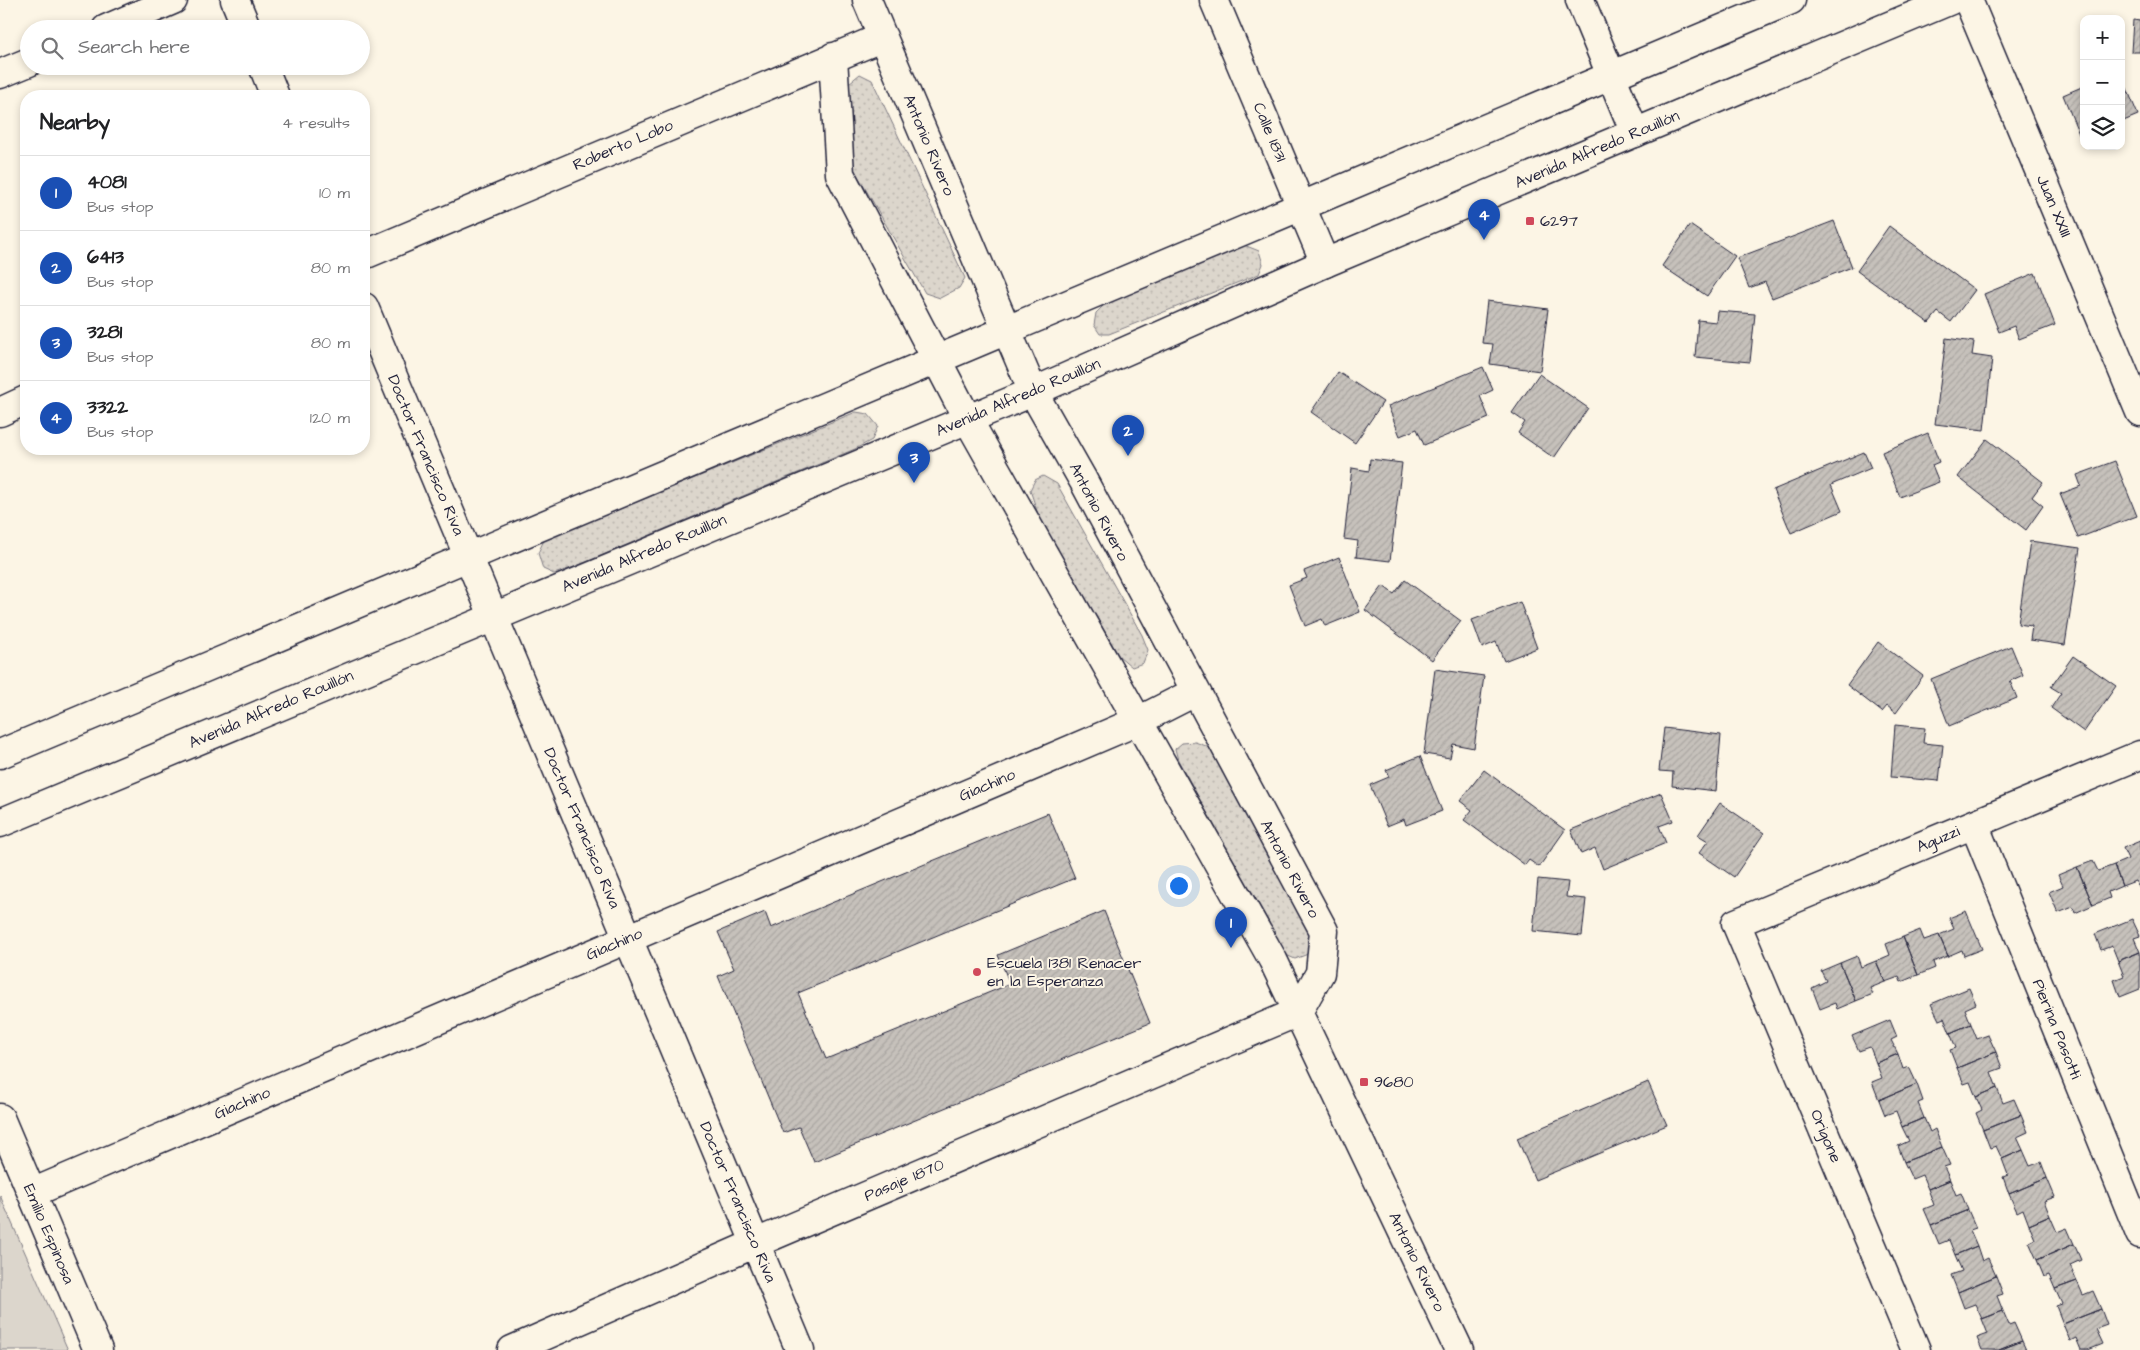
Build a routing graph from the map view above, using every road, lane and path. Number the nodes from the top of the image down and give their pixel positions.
1 (173, 0) edge
2 (235, 0) edge
3 (867, 0) edge
4 (1214, 0) edge
5 (1580, 0) edge
6 (1792, 0) edge
7 (1951, 0) edge
8 (1968, 0) edge
9 (127, 20) edge
10 (243, 20) edge
11 (883, 37) junction
12 (833, 56) junction
13 (20, 66) edge
14 (0, 74) edge
15 (267, 75) edge
16 (1611, 76) junction
17 (273, 90) edge
18 (1635, 133) junction
19 (1301, 206) junction
20 (370, 252) edge
21 (1325, 263) junction
22 (370, 321) edge
23 (1008, 330) junction
24 (937, 360) junction
25 (1033, 392) junction
26 (20, 403) edge
27 (0, 412) edge
28 (2140, 412) edge
29 (967, 418) junction
30 (468, 557) junction
31 (493, 616) junction
32 (1196, 692) junction
33 (1138, 721) junction
34 (0, 754) edge
35 (2140, 755) edge
36 (0, 823) edge
37 (1974, 824) junction
38 (1736, 923) joint
39 (628, 938) junction
40 (1298, 1012) junction
41 (0, 1118) edge
42 (32, 1193) junction
43 (2140, 1234) edge
44 (756, 1243) junction
45 (98, 1350) edge
46 (512, 1350) edge
47 (800, 1350) edge
48 (1459, 1350) edge
49 (1916, 1350) edge

1 - 9 street
2 - 10 street
3 - 11 street, Antonio Rivero
4 - 19 street, Calle 1831
5 - 16 street
6 - 16 street
7 - 18 street, Avenida Alfredo Rouillón
8 - 28 street, Juan XXIII
11 - 12 street, Roberto Lobo
11 - 23 street, Antonio Rivero
12 - 20 street, Roberto Lobo
12 - 24 street, Antonio Rivero
13 - 14 street
15 - 17 street
16 - 18 street
16 - 19 street
18 - 21 street, Avenida Alfredo Rouillón
19 - 21 street, Calle 1831
19 - 23 street
21 - 25 street, Avenida Alfredo Rouillón
22 - 30 street, Doctor Francisco Riva
23 - 24 street
23 - 25 street, Antonio Rivero
24 - 29 street, Antonio Rivero
24 - 30 street
25 - 29 street, Avenida Alfredo Rouillón
25 - 32 street, Antonio Rivero
26 - 27 street
29 - 31 street, Avenida Alfredo Rouillón
29 - 33 street, Antonio Rivero
30 - 31 street, Doctor Francisco Riva
30 - 34 street
31 - 36 street, Avenida Alfredo Rouillón
31 - 39 street, Doctor Francisco Riva
32 - 33 street, Giachino
32 - 40 street, Antonio Rivero
33 - 39 street, Giachino
33 - 40 street, Antonio Rivero
35 - 37 street, Aguzzi
37 - 38 street, Aguzzi
37 - 43 street, Pierina Pasotti
38 - 49 street, Origone
39 - 42 street, Giachino
39 - 44 street, Doctor Francisco Riva
40 - 44 street, Pasaje 1870
40 - 48 street, Antonio Rivero
41 - 42 street, Emilio Espinosa
42 - 45 street, Emilio Espinosa
44 - 46 street, Pasaje 1870
44 - 47 street, Doctor Francisco Riva

